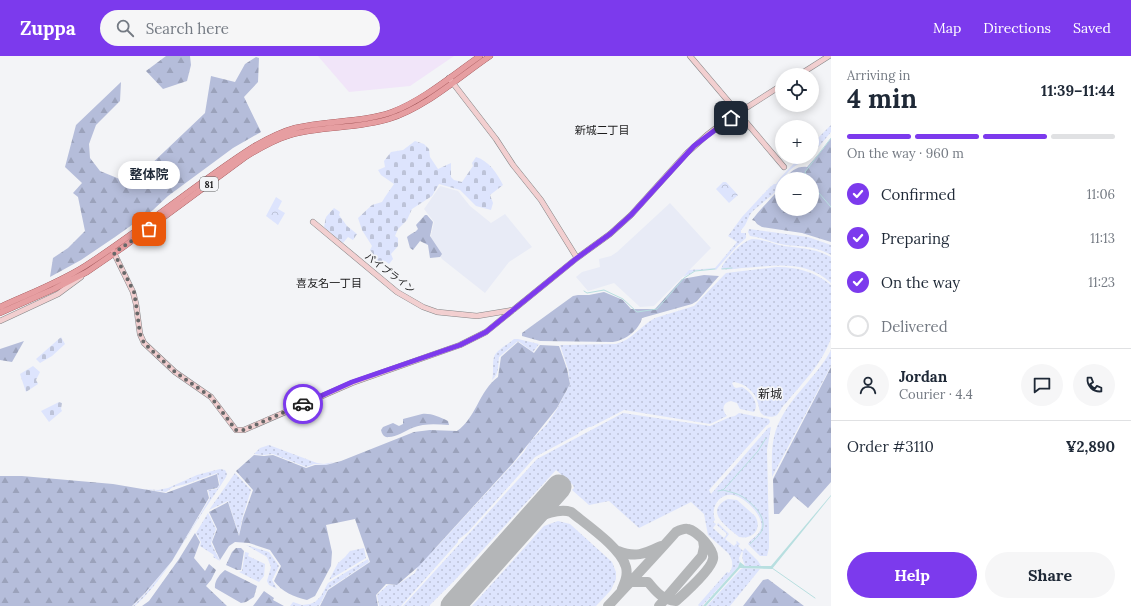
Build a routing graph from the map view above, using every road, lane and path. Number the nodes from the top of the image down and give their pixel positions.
1 (480, 56) edge
2 (490, 56) edge
3 (690, 56) edge
4 (829, 56) edge
5 (810, 68) edge
6 (451, 80) junction
7 (775, 89) edge
8 (738, 113) junction
9 (784, 167) dead end
10 (313, 222) dead end
11 (113, 251) junction
12 (577, 258) junction
13 (87, 272) junction
14 (53, 286) junction
15 (50, 299) junction
16 (0, 307) edge
17 (514, 309) junction
18 (0, 313) edge
19 (0, 321) edge

1 - 6 main road, 81
2 - 6 main road, 81
3 - 8 street
4 - 5 street
6 - 11 main road, 81
6 - 12 street
7 - 8 street
8 - 9 street
8 - 12 street
10 - 17 street, パイプライン
11 - 13 main road, 81
11 - 14 main road, 81
11 - 17 street
12 - 17 street
13 - 14 main road, 81
13 - 15 street
14 - 15 street
14 - 16 main road, 81
14 - 18 main road, 81
15 - 19 street

